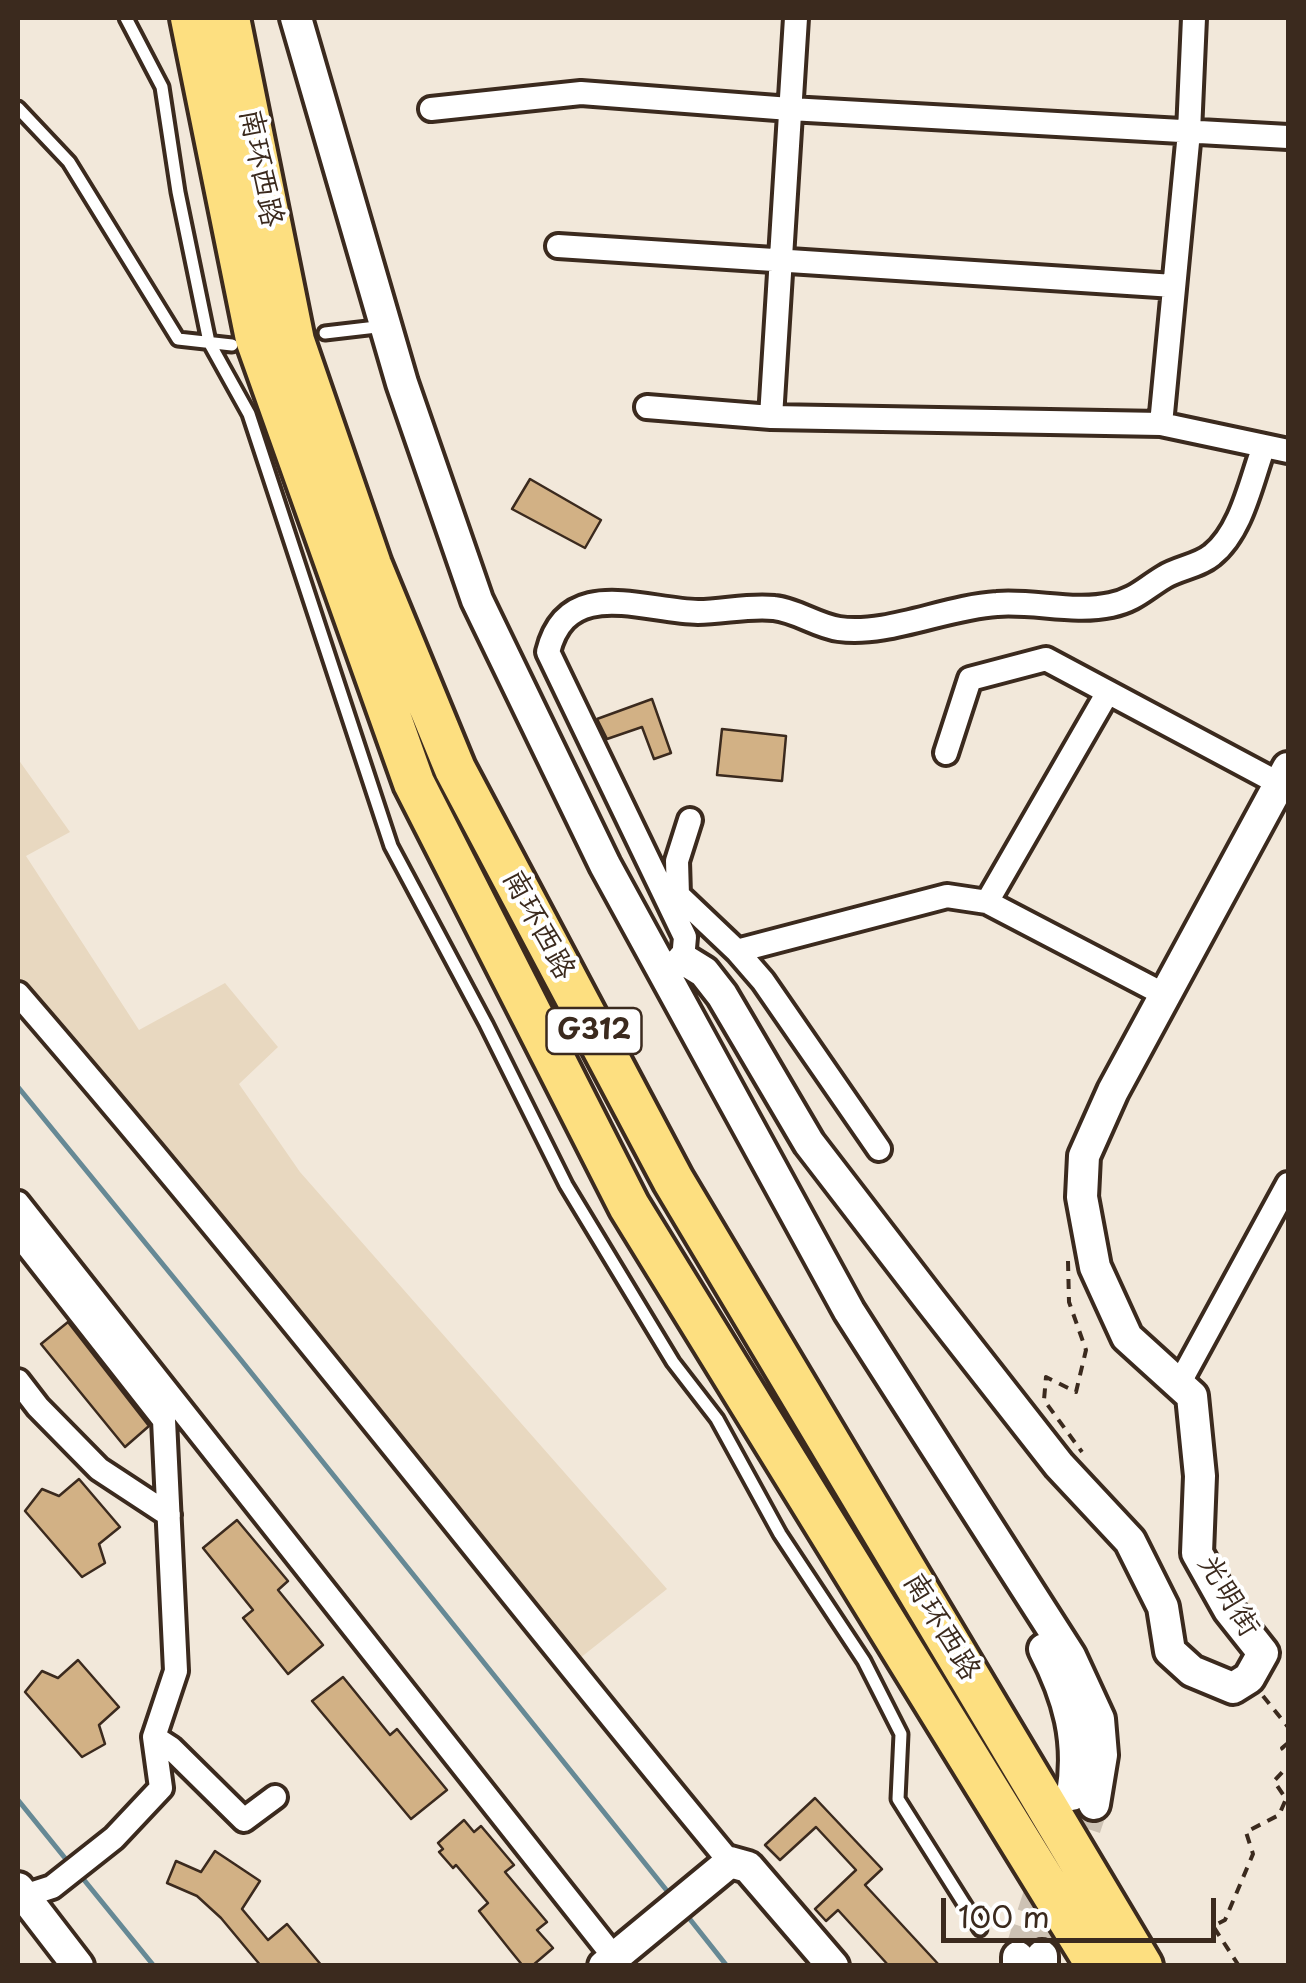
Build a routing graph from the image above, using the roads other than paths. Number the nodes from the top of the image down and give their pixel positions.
1 (126, 18) edge
2 (191, 18) edge
3 (229, 18) edge
4 (296, 18) edge
5 (796, 18) edge
6 (1194, 18) edge
7 (18, 108) edge
8 (431, 109) dead end
9 (790, 109) junction
10 (1189, 132) junction
11 (1288, 136) edge
12 (558, 246) dead end
13 (781, 260) junction
14 (1174, 286) junction
15 (385, 326) junction
16 (325, 333) dead end
17 (209, 342) junction
18 (232, 344) dead end
19 (648, 407) dead end
20 (771, 417) junction
21 (1161, 424) junction
22 (1264, 446) junction
23 (1288, 451) edge
24 (1108, 692) junction
25 (946, 753) dead end
26 (1284, 776) edge
27 (690, 820) dead end
28 (673, 897) junction
29 (987, 902) junction
30 (738, 951) junction
31 (672, 962) junction
32 (18, 994) edge
33 (1165, 996) junction
34 (879, 1149) dead end
35 (1288, 1184) edge
36 (18, 1204) edge
37 (18, 1234) edge
38 (18, 1381) edge
39 (1179, 1384) junction
40 (169, 1515) junction
41 (154, 1737) junction
42 (275, 1796) dead end
43 (1082, 1800) tunnel mouth
44 (723, 1867) junction
45 (27, 1892) edge
46 (980, 1929) dead end
47 (617, 1958) edge
48 (78, 1966) edge
49 (833, 1966) edge
50 (1097, 1966) edge
51 (1142, 1966) edge

1 - 17 lane
2 - 50 highway, 南环西路 / G312
3 - 51 highway, 南环西路 / G312
4 - 15 street
5 - 9 street
6 - 10 street
7 - 17 lane
8 - 9 street
9 - 10 street
9 - 13 street
10 - 11 street
10 - 14 street
12 - 13 street
13 - 14 street
13 - 20 street
14 - 21 street
15 - 16 lane
15 - 31 street
17 - 18 lane
17 - 46 lane
19 - 20 street
20 - 21 street
21 - 22 street
22 - 23 street
22 - 28 street
24 - 25 street
24 - 26 street
24 - 29 street
26 - 33 street, 光明街
27 - 28 street
28 - 30 street
28 - 31 street
29 - 30 street
29 - 33 street
30 - 34 street
31 - 39 street, 光明街
31 - 43 street
32 - 44 street
33 - 39 street, 光明街
35 - 39 street
36 - 47 street
37 - 40 street
38 - 40 street
40 - 41 street
41 - 42 street
41 - 45 street
44 - 47 street
44 - 49 street
45 - 48 street

